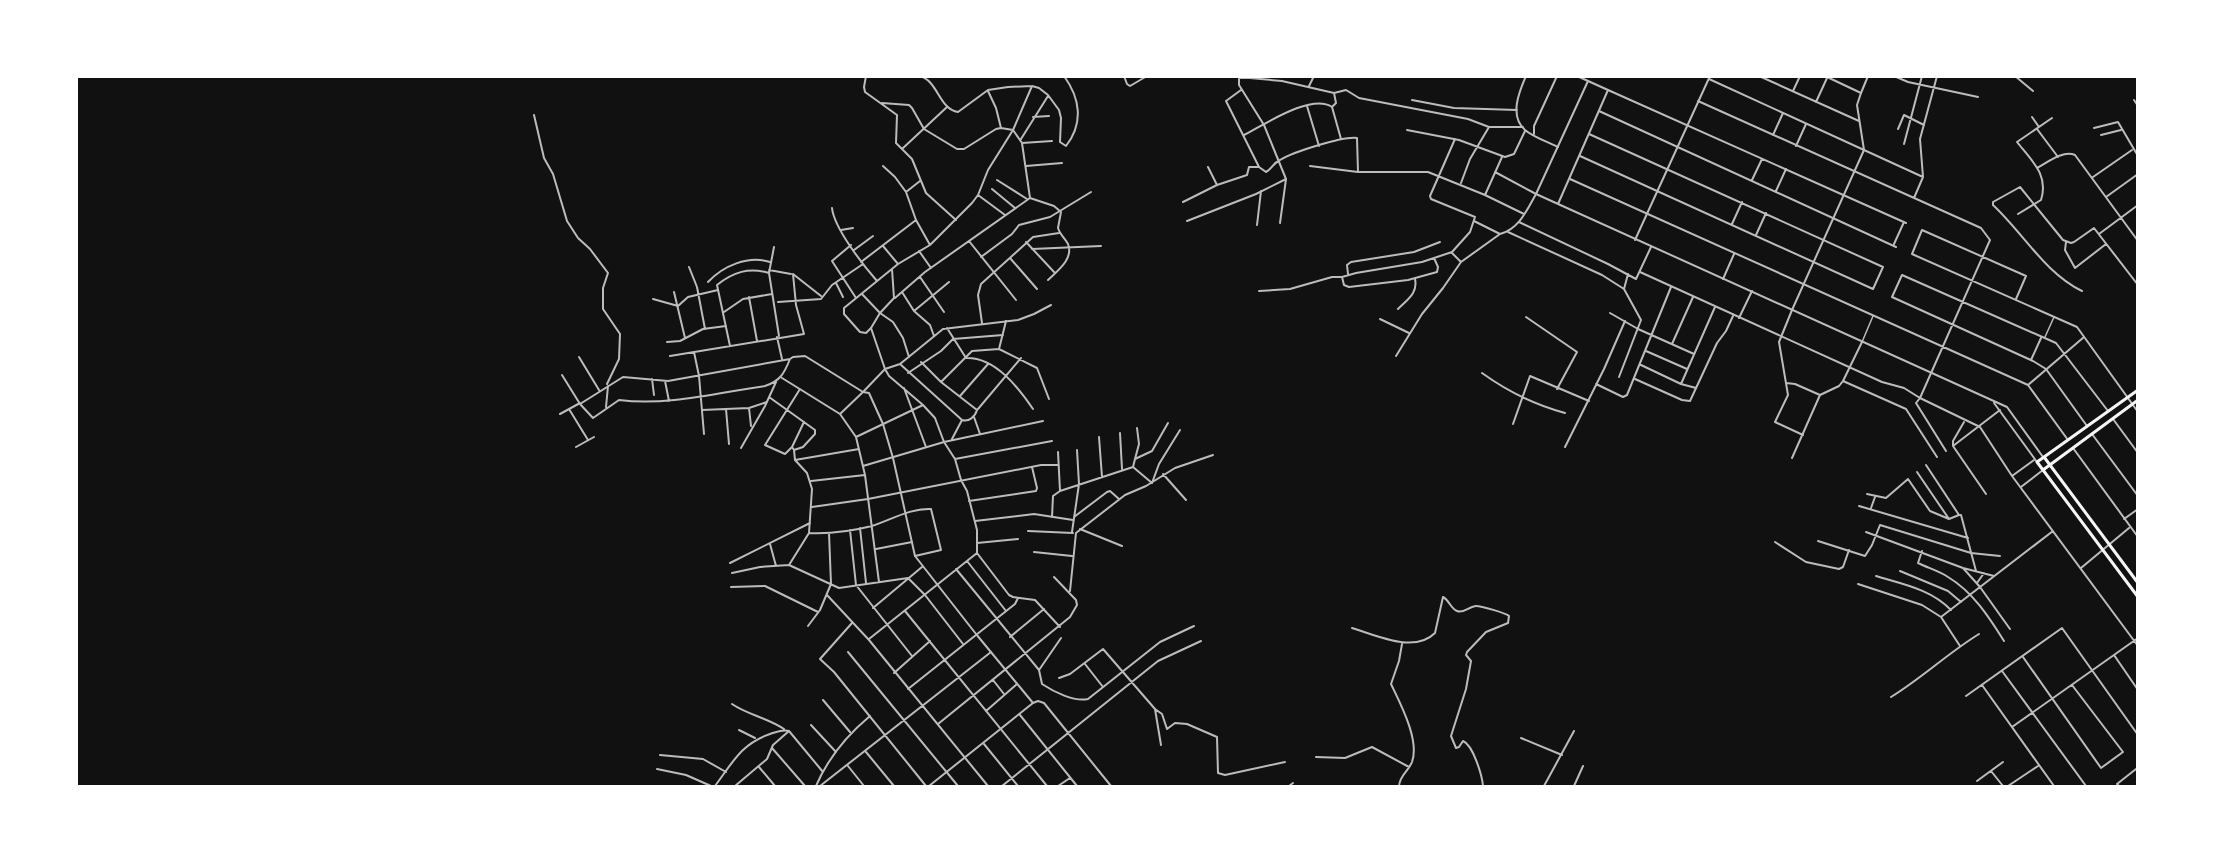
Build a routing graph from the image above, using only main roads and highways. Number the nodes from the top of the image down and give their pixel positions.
1 (2138, 390) edge
2 (2138, 400) edge
3 (2044, 458) junction
4 (2049, 465) junction
5 (2043, 470) junction
6 (2138, 584) edge
7 (2138, 597) edge

1 - 3 main road
2 - 4 main road
3 - 4 main road
3 - 5 main road
4 - 5 main road
4 - 6 main road
5 - 7 main road

